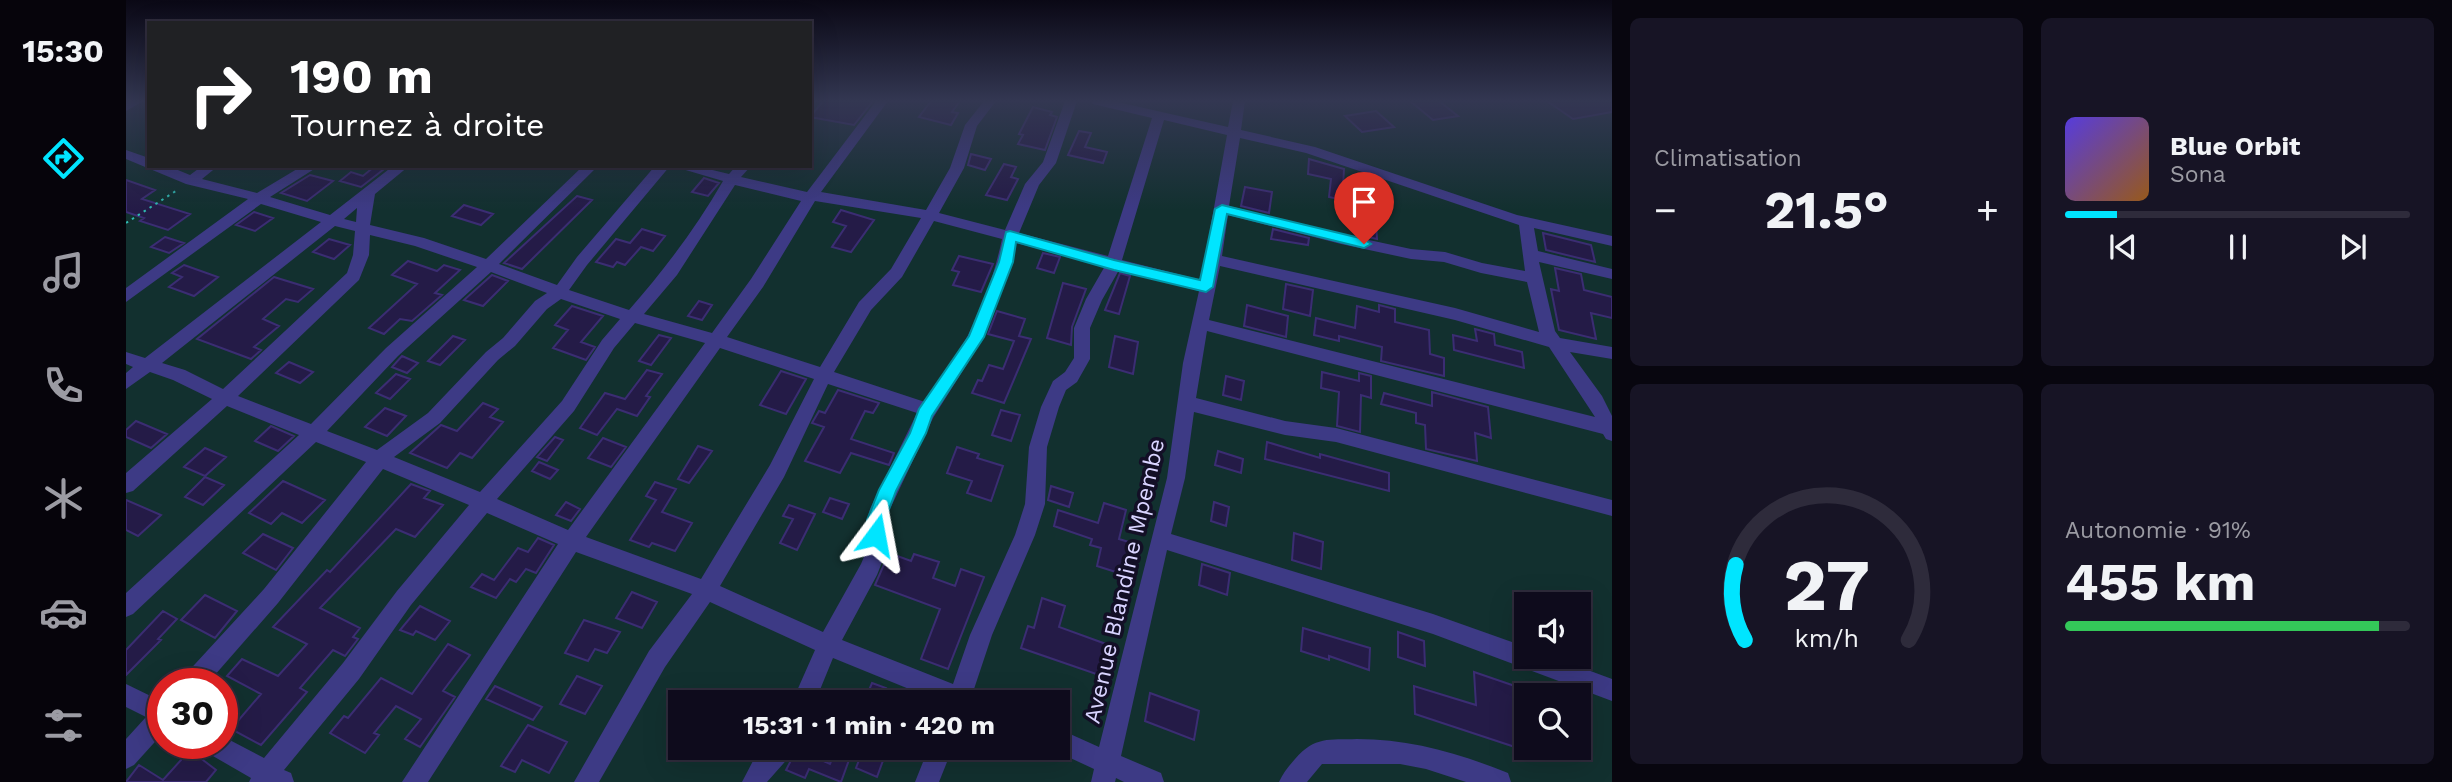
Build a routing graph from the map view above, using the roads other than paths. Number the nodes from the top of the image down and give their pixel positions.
1 (855, 137) edge
2 (967, 137) edge
3 (1058, 137) edge
4 (1153, 137) edge
5 (1233, 137) edge
6 (1249, 137) edge
7 (147, 150) edge
8 (130, 155) edge
9 (147, 162) edge
10 (161, 168) edge
11 (208, 168) edge
12 (310, 168) edge
13 (400, 168) edge
14 (589, 168) edge
15 (661, 168) edge
16 (686, 168) edge
17 (742, 168) edge
18 (191, 181) junction
19 (730, 181) junction
20 (368, 194) junction
21 (810, 197) junction
22 (261, 198) junction
23 (1222, 209) junction
24 (929, 215) junction
25 (330, 220) junction
26 (1526, 222) junction
27 (365, 229) junction
28 (1010, 236) junction
29 (1612, 241) edge
30 (1531, 255) junction
31 (1213, 259) junction
32 (1114, 265) junction
33 (488, 266) junction
34 (1612, 274) edge
35 (1534, 278) junction
36 (1206, 287) junction
37 (560, 292) junction
38 (126, 296) edge
39 (633, 317) junction
40 (1201, 324) junction
41 (716, 340) junction
42 (1555, 344) junction
43 (1612, 353) edge
44 (126, 358) edge
45 (146, 365) junction
46 (824, 375) junction
47 (126, 382) edge
48 (225, 398) junction
49 (1187, 403) junction
50 (929, 410) junction
51 (1611, 430) edge
52 (314, 432) junction
53 (380, 459) junction
54 (126, 485) edge
55 (484, 502) junction
56 (1612, 508) edge
57 (1160, 539) junction
58 (572, 541) junction
59 (706, 590) junction
60 (126, 607) edge
61 (828, 645) junction
62 (206, 668) edge
63 (808, 690) edge
64 (938, 690) edge
65 (965, 690) edge
66 (1612, 690) edge
67 (126, 695) edge
68 (147, 706) edge
69 (147, 733) edge
70 (1070, 748) edge
71 (126, 757) edge
72 (238, 759) edge
73 (769, 760) edge
74 (936, 760) edge
75 (1105, 772) edge
76 (270, 779) edge
77 (414, 782) edge
78 (586, 782) edge
79 (754, 782) edge
80 (928, 782) edge
81 (1152, 782) edge
82 (1291, 782) edge
83 (1499, 782) edge

1 - 21 street
2 - 24 street
3 - 28 street
4 - 32 street
5 - 23 street, Avenue Blandine Mpembe
6 - 26 street
7 - 8 street
8 - 9 street
10 - 18 street
11 - 18 street
12 - 22 street
13 - 20 street
14 - 33 street
15 - 37 street
16 - 19 street
17 - 19 street
18 - 22 street
19 - 21 street
19 - 39 street
20 - 25 street
20 - 27 street
21 - 24 street
21 - 41 street
22 - 25 street
22 - 38 street
23 - 31 street, Avenue Blandine Mpembe
23 - 35 street
24 - 28 street
24 - 46 street
25 - 27 street
25 - 45 street
26 - 29 street
26 - 30 street
27 - 33 street
27 - 48 street
28 - 32 street
28 - 50 street
30 - 34 street
30 - 35 street
31 - 36 street, Avenue Blandine Mpembe
31 - 42 street
32 - 36 street
32 - 65 street
33 - 37 street
33 - 52 street
35 - 42 street
36 - 40 street, Avenue Blandine Mpembe
37 - 39 street
37 - 53 street
39 - 41 street
39 - 55 street
40 - 49 street, Avenue Blandine Mpembe
40 - 51 street
41 - 46 street
41 - 58 street
42 - 43 street
42 - 51 street
44 - 45 street
45 - 47 street
45 - 48 street
46 - 50 street
46 - 59 street
48 - 52 street
48 - 54 street
49 - 56 street
49 - 57 street, Avenue Blandine Mpembe
50 - 61 street
52 - 53 street
52 - 60 street
53 - 55 street
53 - 62 street
55 - 58 street
55 - 76 street
57 - 66 street
57 - 75 street, Avenue Blandine Mpembe
58 - 59 street
58 - 77 street
59 - 61 street
59 - 78 street
61 - 63 street
61 - 64 street
67 - 68 street
69 - 71 street
70 - 75 street
72 - 76 street
73 - 79 street
74 - 80 street
75 - 81 street
82 - 83 street

